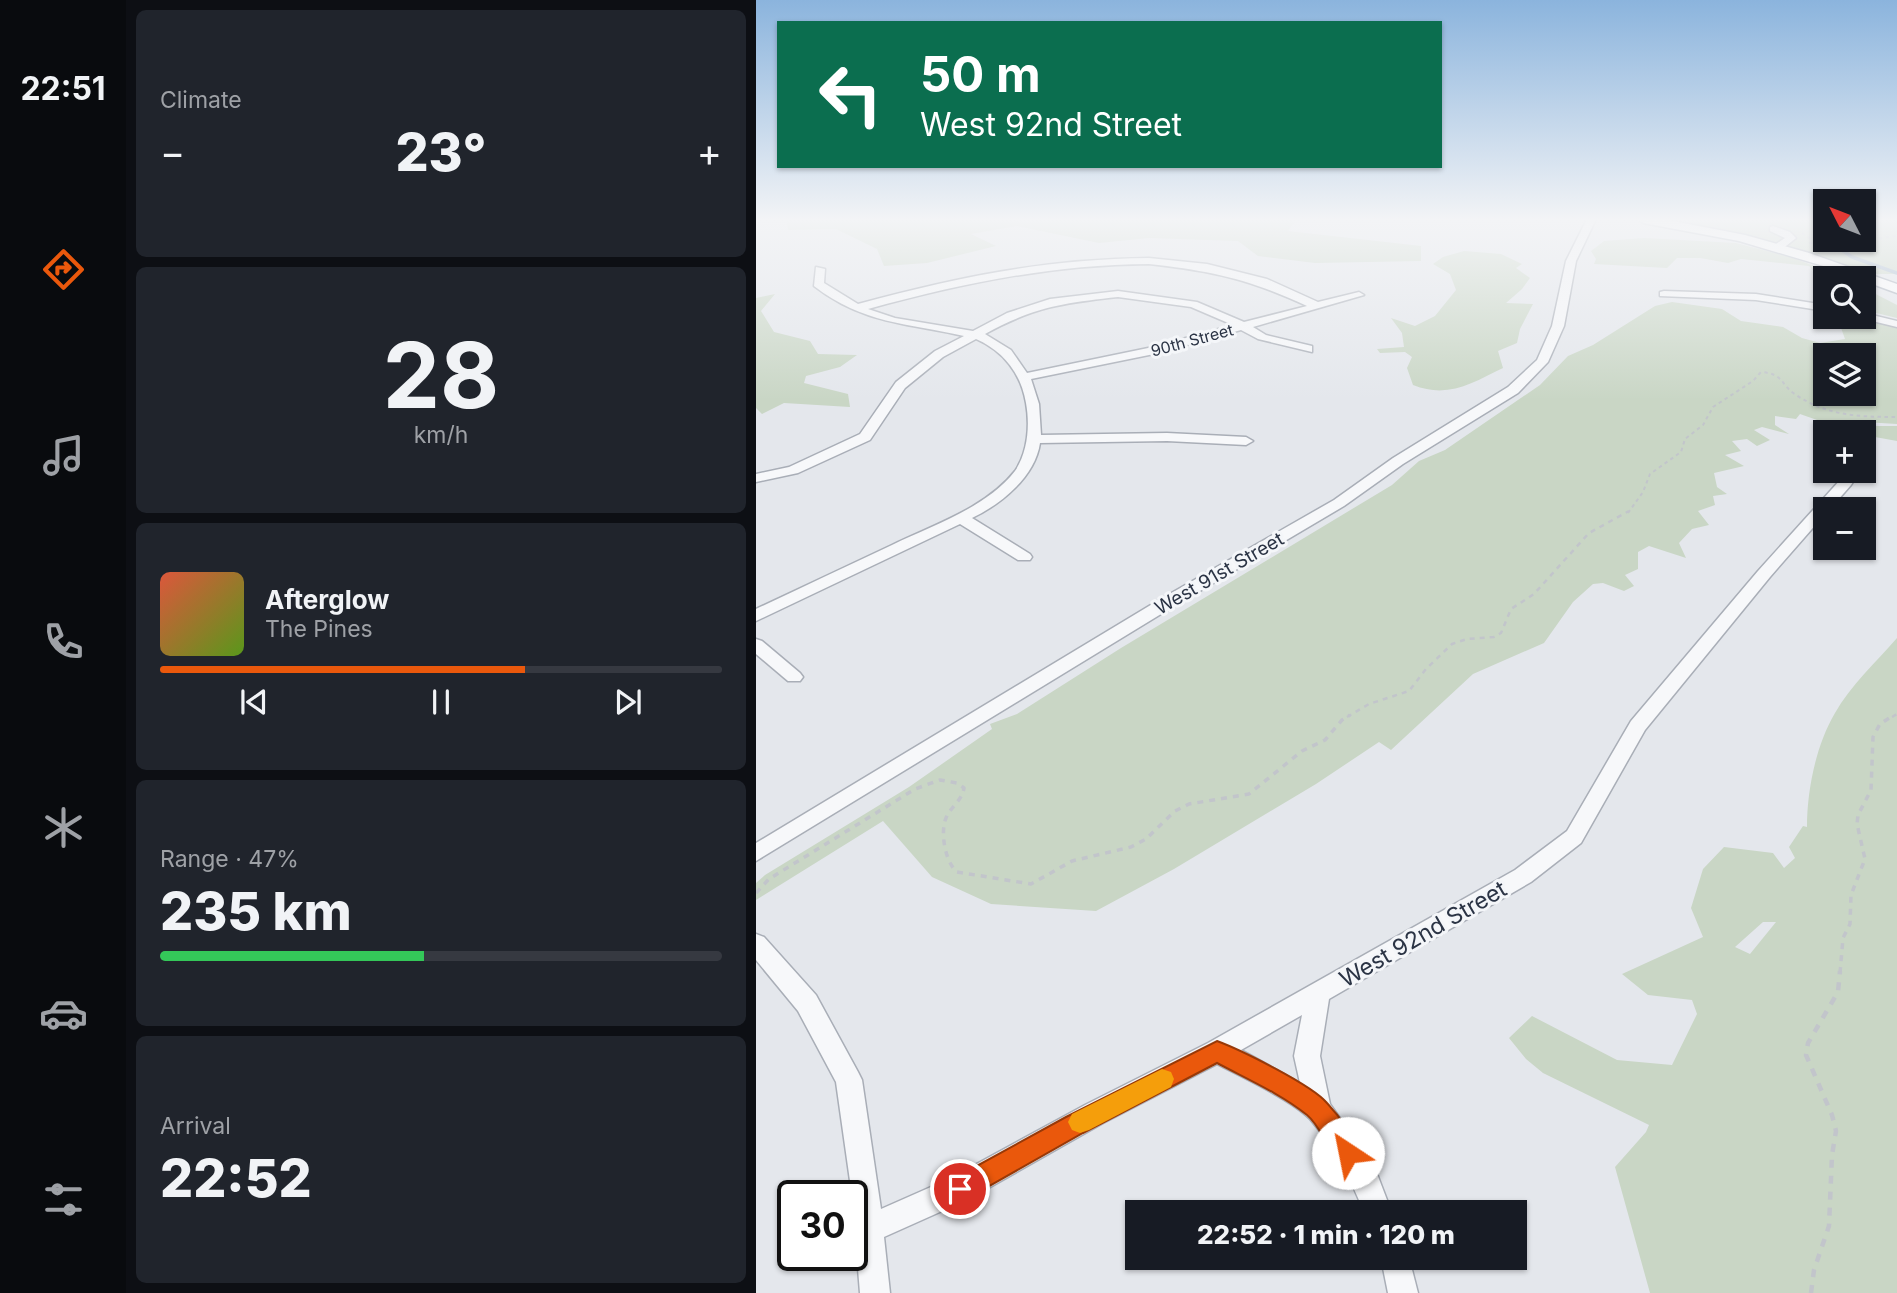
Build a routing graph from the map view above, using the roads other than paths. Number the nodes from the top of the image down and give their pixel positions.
1 (816, 279) edge
2 (973, 279) edge
3 (1257, 279) edge
4 (1567, 279) edge
5 (1871, 279) edge
6 (1897, 289) edge
7 (1664, 294) dead end
8 (1359, 295) dead end
9 (1813, 305) edge
10 (1317, 306) junction
11 (858, 308) junction
12 (1876, 319) edge
13 (1897, 324) edge
14 (1243, 326) junction
15 (971, 335) junction
16 (1308, 349) dead end
17 (1024, 377) junction
18 (1035, 439) junction
19 (1246, 441) dead end
20 (756, 478) edge
21 (1845, 483) edge
22 (961, 518) junction
23 (1024, 557) dead end
24 (756, 616) edge
25 (756, 645) edge
26 (794, 677) dead end
27 (756, 853) edge
28 (756, 944) edge
29 (1318, 995) junction
30 (1217, 1051) junction
31 (1318, 1109) junction
32 (1373, 1200) edge
33 (869, 1229) junction
34 (1398, 1270) edge
35 (874, 1293) edge
36 (1403, 1293) edge

1 - 11 street
2 - 11 street
3 - 10 street
4 - 27 street, West 91st Street
5 - 6 main road
7 - 9 street
8 - 10 street, 90th Street
10 - 14 street, 90th Street
11 - 15 street
12 - 13 street
14 - 15 street
14 - 16 street
14 - 17 street, 90th Street
15 - 17 street
15 - 20 street
17 - 18 street
18 - 19 street
18 - 22 street
21 - 29 street, West 92nd Street
22 - 23 street
22 - 24 street
25 - 26 street
28 - 33 street
29 - 30 street, West 92nd Street
29 - 31 street
30 - 31 street
30 - 33 street, West 92nd Street
31 - 32 street
33 - 35 street
34 - 36 street

